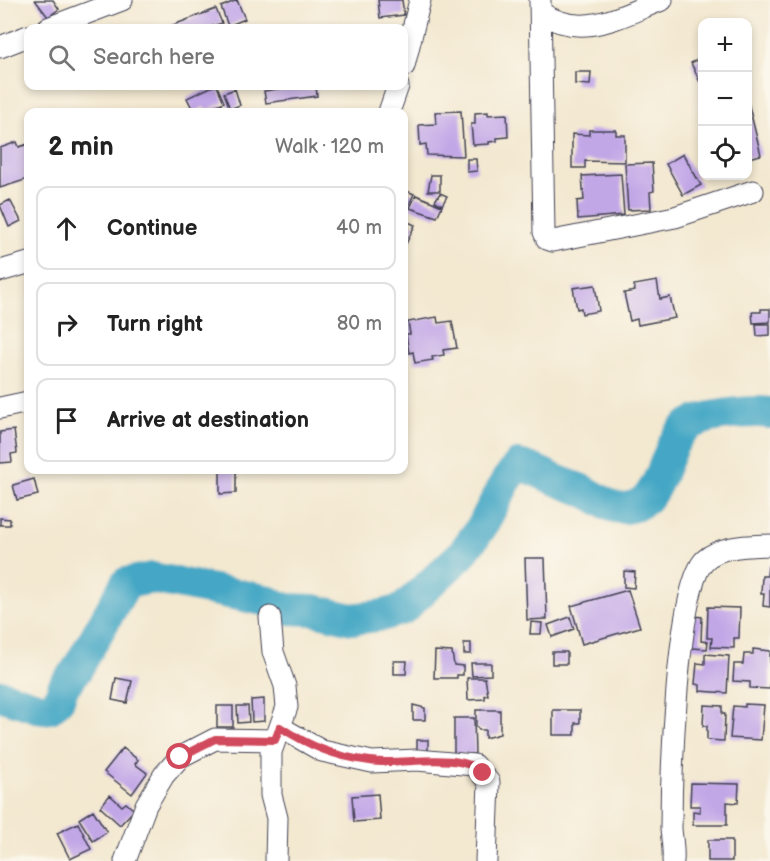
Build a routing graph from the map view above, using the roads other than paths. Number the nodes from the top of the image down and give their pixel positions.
1 (122, 0) edge
2 (420, 0) edge
3 (662, 0) edge
4 (541, 7) edge
5 (59, 24) edge
6 (24, 38) edge
7 (0, 47) edge
8 (408, 50) edge
9 (397, 90) edge
10 (390, 108) edge
11 (753, 190) dead end
12 (24, 264) edge
13 (0, 271) edge
14 (24, 403) edge
15 (0, 408) edge
16 (770, 545) edge
17 (270, 617) dead end
18 (278, 734) junction
19 (125, 861) edge
20 (276, 861) edge
21 (486, 861) edge
22 (673, 861) edge

1 - 5 street
2 - 8 street
3 - 4 street
4 - 11 street
6 - 7 street
9 - 10 street
12 - 13 street
14 - 15 street
16 - 22 street
17 - 18 street
18 - 19 street
18 - 20 street
18 - 21 street

